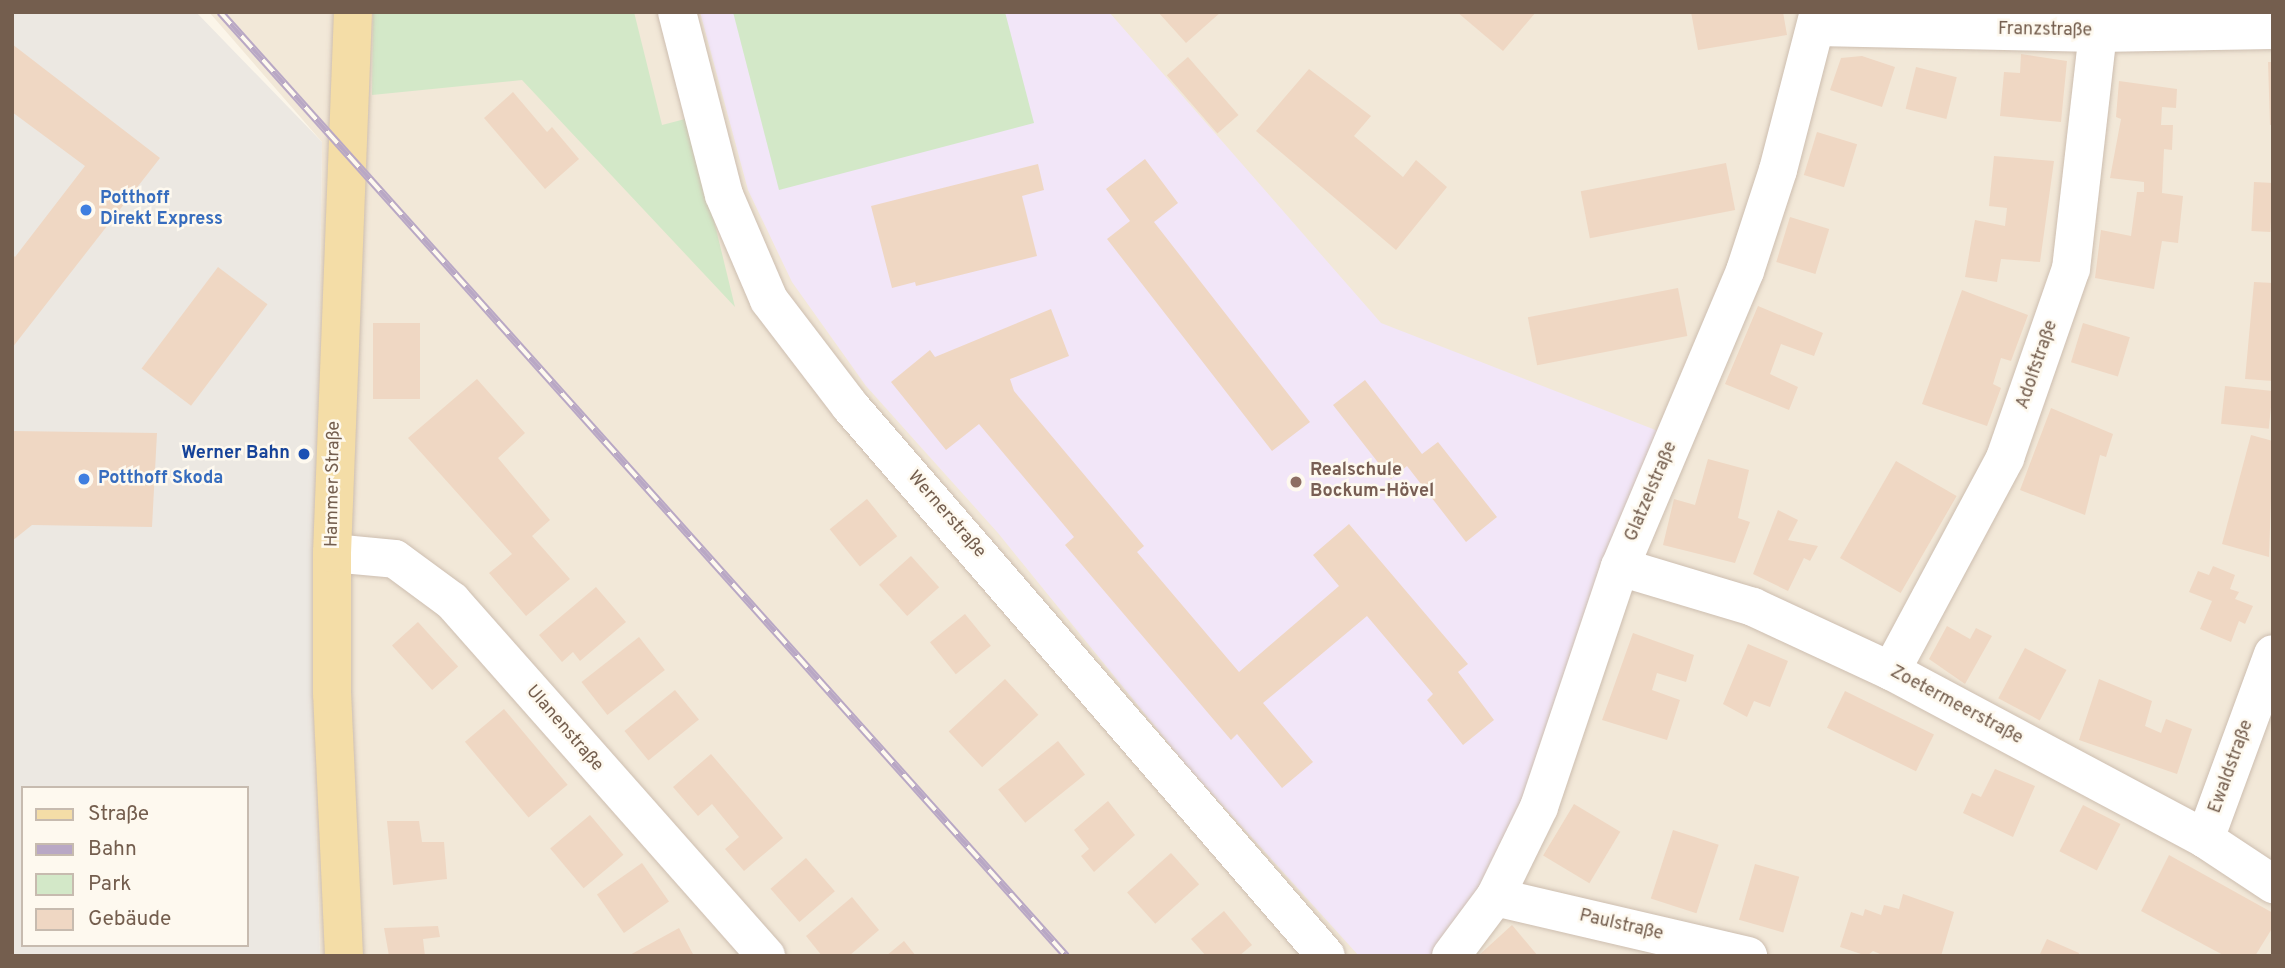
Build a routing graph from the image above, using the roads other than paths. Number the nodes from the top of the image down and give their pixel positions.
1 (353, 12) edge
2 (677, 12) edge
3 (1818, 20) edge
4 (2273, 30) edge
5 (2098, 33) junction
6 (332, 553) junction
7 (1620, 567) junction
8 (2273, 654) edge
9 (1891, 671) junction
10 (2205, 839) junction
11 (2273, 884) edge
12 (1495, 897) junction
13 (760, 953) edge
14 (344, 956) edge
15 (1326, 956) edge
16 (1451, 956) edge
17 (1748, 956) edge

1 - 6 main road, Hammer Straße
2 - 15 street, Wernerstraße
3 - 5 street, Franzstraße
3 - 7 street, Glatzelstraße
4 - 5 street, Franzstraße
5 - 9 street, Adolfstraße
6 - 13 street, Ulanenstraße
6 - 14 main road, Hammer Straße
7 - 9 street, Zoetermeerstraße
7 - 12 street, Glatzelstraße
8 - 10 street, Ewaldstraße
9 - 10 street, Zoetermeerstraße
10 - 11 street, Zoetermeerstraße
12 - 16 street, Glatzelstraße
12 - 17 street, Paulstraße

